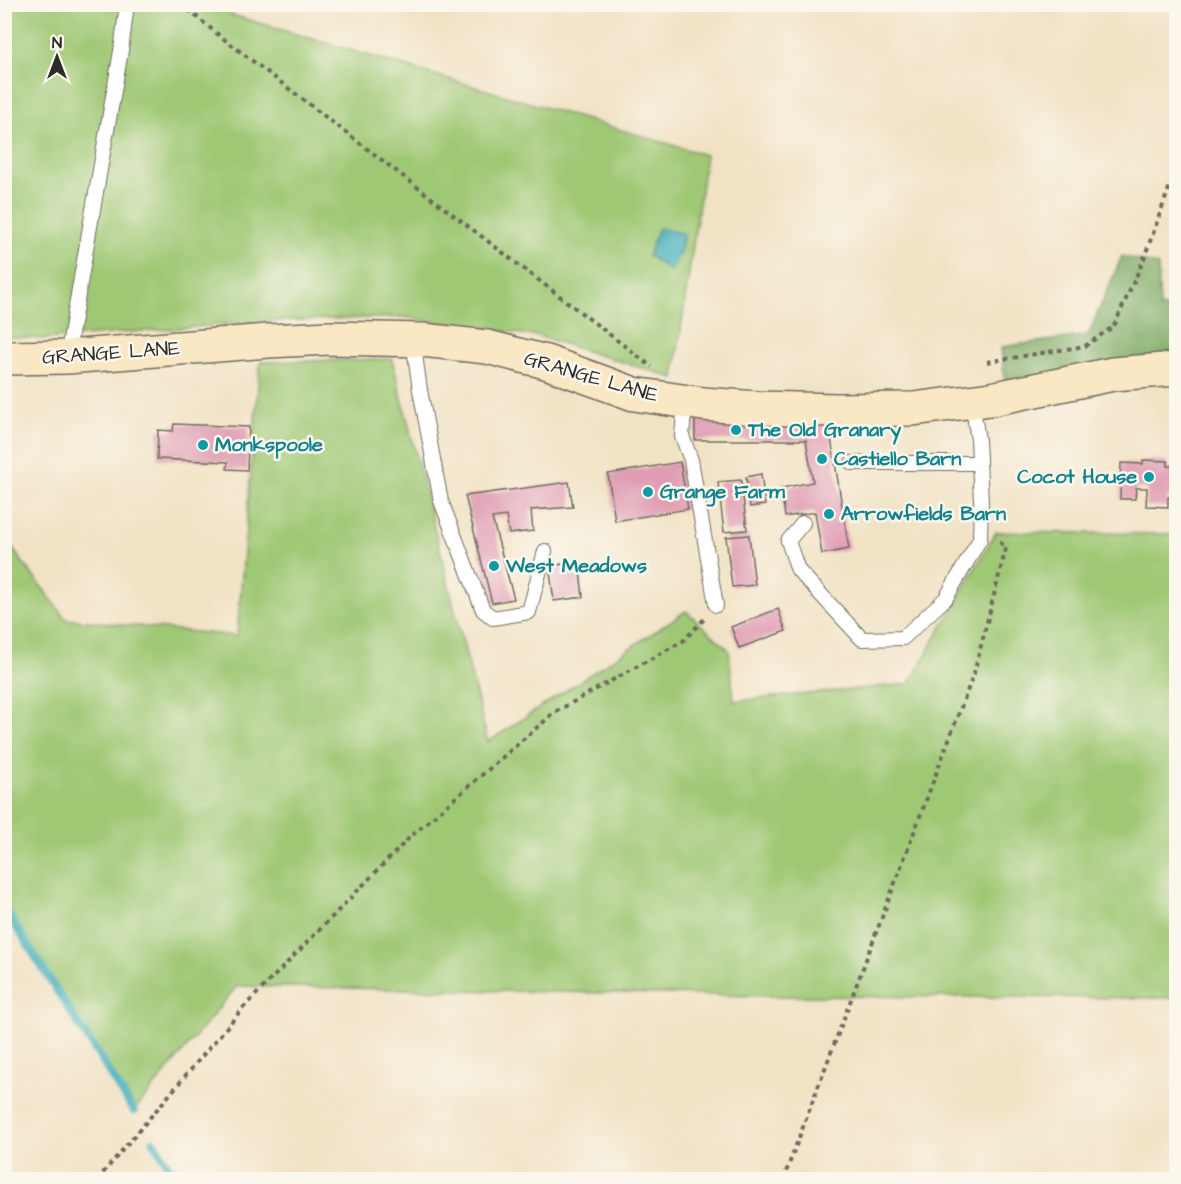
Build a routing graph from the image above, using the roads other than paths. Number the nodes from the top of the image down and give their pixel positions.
1 (127, 4) edge
2 (413, 340) junction
3 (67, 357) junction
4 (4, 358) edge
5 (1176, 369) edge
6 (972, 401) junction
7 (685, 402) junction
8 (852, 463) dead end
9 (979, 463) junction
10 (803, 523) dead end
11 (545, 551) dead end
12 (716, 605) road end

1 - 3 lane
2 - 3 street, GRANGE LANE
2 - 7 street, GRANGE LANE
2 - 11 lane
3 - 4 street, GRANGE LANE
5 - 6 street, GRANGE LANE
6 - 7 street, GRANGE LANE
6 - 9 lane
7 - 12 lane
8 - 9 lane
9 - 10 lane

